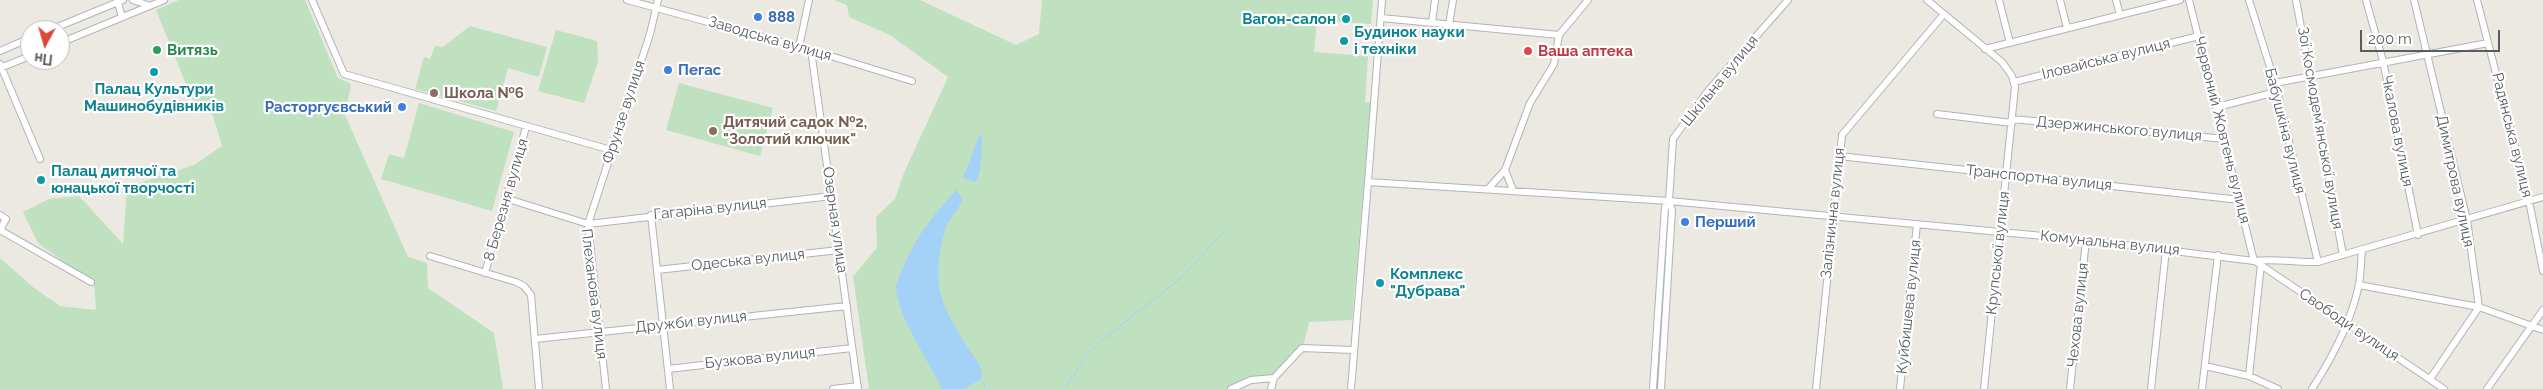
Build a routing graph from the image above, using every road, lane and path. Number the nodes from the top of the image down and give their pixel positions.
1 (133, 0) edge
2 (164, 0) edge
3 (312, 0) edge
4 (627, 0) edge
5 (658, 0) edge
6 (809, 0) edge
7 (1382, 0) edge
8 (1435, 0) edge
9 (1453, 0) edge
10 (1588, 0) edge
11 (1788, 0) edge
12 (1927, 0) edge
13 (1999, 0) edge
14 (2060, 0) edge
15 (2116, 0) edge
16 (2180, 0) edge
17 (2189, 0) edge
18 (2249, 0) edge
19 (2296, 0) edge
20 (2366, 0) edge
21 (2414, 0) edge
22 (2477, 0) edge
23 (119, 1) edge
24 (150, 6) junction
25 (656, 8) junction
26 (1944, 14) junction
27 (2120, 15) junction
28 (122, 17) junction
29 (1381, 18) junction
30 (70, 22) edge
31 (1432, 23) junction
32 (1450, 25) junction
33 (2067, 28) junction
34 (1559, 35) junction
35 (2199, 36) junction
36 (70, 40) edge
37 (20, 42) edge
38 (2488, 42) junction
39 (2010, 43) junction
40 (799, 47) junction
41 (1985, 49) junction
42 (811, 50) junction
43 (0, 51) edge
44 (2426, 54) junction
45 (20, 60) edge
46 (2383, 61) junction
47 (1, 67) edge
48 (2311, 75) junction
49 (912, 81) dead end
50 (2014, 84) junction
51 (2275, 84) junction
52 (2276, 92) junction
53 (2217, 107) junction
54 (1937, 114) dead end
55 (2012, 121) junction
56 (526, 127) junction
57 (2225, 139) junction
58 (611, 150) junction
59 (1839, 156) junction
60 (40, 159) dead end
61 (1505, 170) junction
62 (2007, 174) junction
63 (1368, 182) junction
64 (1488, 188) junction
65 (1513, 190) junction
66 (832, 196) junction
67 (2543, 197) edge
68 (506, 198) junction
69 (2240, 200) junction
70 (1669, 201) junction
71 (2529, 202) junction
72 (0, 215) edge
73 (651, 215) junction
74 (1833, 216) junction
75 (2467, 220) junction
76 (588, 224) junction
77 (1917, 224) junction
78 (0, 230) edge
79 (2001, 232) junction
80 (2418, 234) junction
81 (2086, 240) junction
82 (839, 250) junction
83 (2166, 250) junction
84 (2362, 250) junction
85 (2541, 251) edge
86 (2218, 255) junction
87 (2343, 255) junction
88 (430, 256) dead end
89 (2254, 261) junction
90 (2318, 262) junction
91 (2261, 264) junction
92 (657, 270) junction
93 (2543, 271) edge
94 (485, 273) junction
95 (90, 282) dead end
96 (2359, 285) junction
97 (847, 306) junction
98 (2479, 307) junction
99 (2543, 310) edge
100 (2346, 324) junction
101 (663, 325) junction
102 (2531, 325) junction
103 (2543, 330) edge
104 (599, 332) junction
105 (534, 339) junction
106 (852, 348) junction
107 (1353, 350) junction
108 (2204, 366) junction
109 (668, 368) junction
110 (2249, 376) junction
111 (1274, 378) junction
112 (2430, 379) junction
113 (858, 388) edge
114 (539, 389) edge
115 (606, 389) edge
116 (670, 389) edge
117 (833, 389) edge
118 (1232, 389) edge
119 (1271, 389) edge
120 (1351, 389) edge
121 (1653, 389) edge
122 (1661, 389) edge
123 (1816, 389) edge
124 (1900, 389) edge
125 (1984, 389) edge
126 (2070, 389) edge
127 (2150, 389) edge
128 (2202, 389) edge
129 (2278, 389) edge
130 (2312, 389) edge
131 (2444, 389) edge
132 (2487, 389) edge

1 - 24 street
2 - 24 street
3 - 56 street
4 - 25 street, Заводська вулиця
5 - 25 street, Фрунзе вулиця
6 - 40 street
7 - 29 street
8 - 31 street
9 - 32 street
10 - 34 street
11 - 70 street, Шкільна вулиця
12 - 26 street
13 - 39 street
14 - 33 street
15 - 27 street
16 - 27 street
17 - 35 street, Червоний Жовтень вулиця
18 - 51 street, Бабушкіна вулиця
19 - 48 street, Зої Космодем’янської вулиця
20 - 46 street, Чкалова вулиця
21 - 44 street, Димитрова вулиця
22 - 38 street, Радянська вулиця
23 - 28 street
23 - 30 street
24 - 28 street
25 - 40 street, Заводська вулиця
25 - 58 street, Фрунзе вулиця
26 - 41 street
26 - 59 street, Залізнична вулиця
27 - 33 street
28 - 36 street
29 - 31 street
29 - 63 street
31 - 32 street
32 - 34 street
33 - 39 street
34 - 61 street
35 - 50 street, Іловайська вулиця
35 - 53 street, Червоний Жовтень вулиця
37 - 43 street
38 - 44 street
38 - 71 street, Радянська вулиця
39 - 41 street
40 - 42 street, Заводська вулиця
41 - 50 street
42 - 49 street, Заводська вулиця
42 - 66 street, Озерная улица
44 - 46 street
44 - 75 street, Димитрова вулиця
45 - 47 street
46 - 48 street
46 - 80 street, Чкалова вулиця
47 - 60 street
48 - 51 street
48 - 87 street, Зої Космодем’янської вулиця
50 - 55 street, Крупської вулиця
51 - 52 street, Бабушкіна вулиця
52 - 53 street
52 - 90 street, Бабушкіна вулиця
53 - 57 street, Червоний Жовтень вулиця
54 - 55 street, Дзержинського вулиця
55 - 57 street, Дзержинського вулиця
55 - 62 street, Крупської вулиця
56 - 58 street
56 - 68 street, 8 Березня вулиця
57 - 69 street, Червоний Жовтень вулиця
58 - 76 street, Фрунзе вулиця
59 - 62 street, Транспортна вулиця
59 - 74 street, Залізнична вулиця
61 - 64 street
61 - 65 street
62 - 69 street, Транспортна вулиця
62 - 79 street, Крупської вулиця
63 - 64 street, Комунальна вулиця
63 - 107 street
64 - 65 street, Комунальна вулиця
65 - 70 street, Комунальна вулиця
66 - 73 street, Гагаріна вулиця
66 - 82 street, Озерная улица
67 - 71 street, Комунальна вулиця
68 - 76 street, Плеханова вулиця
68 - 94 street, 8 Березня вулиця
69 - 89 street, Червоний Жовтень вулиця
70 - 74 street, Комунальна вулиця
70 - 121 street, Шкільна вулиця
70 - 122 street, Шкільна вулиця
71 - 75 street, Комунальна вулиця
71 - 85 street, Радянська вулиця
72 - 78 street
73 - 76 street, Гагаріна вулиця
73 - 92 street
74 - 77 street, Комунальна вулиця
74 - 123 street, Залізнична вулиця
75 - 80 street, Комунальна вулиця
75 - 98 street, Димитрова вулиця
76 - 104 street, Плеханова вулиця
77 - 79 street, Комунальна вулиця
77 - 124 street, Куйбишева вулиця
78 - 95 street
79 - 81 street, Комунальна вулиця
79 - 125 street, Крупської вулиця
80 - 84 street, Комунальна вулиця
81 - 83 street, Комунальна вулиця
81 - 126 street, Чехова вулиця
82 - 92 street, Одеська вулиця
82 - 97 street, Озерная улица
83 - 86 street, Комунальна вулиця
83 - 127 street
84 - 87 street, Комунальна вулиця
84 - 96 street
85 - 93 street, Радянська вулиця
86 - 89 street, Комунальна вулиця
86 - 108 street
87 - 90 street, Комунальна вулиця
88 - 94 street
89 - 90 street, Комунальна вулиця
89 - 91 street, Свободи вулиця
91 - 100 street, Свободи вулиця
91 - 110 street
92 - 101 street
94 - 105 street
96 - 98 street
96 - 100 street
97 - 101 street, Дружби вулиця
97 - 106 street, Озерная улица
98 - 102 street
98 - 112 street
99 - 102 street
100 - 112 street, Свободи вулиця
100 - 130 street
101 - 104 street, Дружби вулиця
101 - 109 street
102 - 103 street
102 - 132 street
104 - 105 street, Дружби вулиця
104 - 115 street, Плеханова вулиця
105 - 114 street
106 - 109 street, Бузкова вулиця
106 - 113 street, Озерная улица
107 - 111 street
107 - 120 street
108 - 110 street
108 - 128 street
109 - 116 street
110 - 129 street
111 - 118 street
111 - 119 street
112 - 131 street, Свободи вулиця
113 - 117 street

